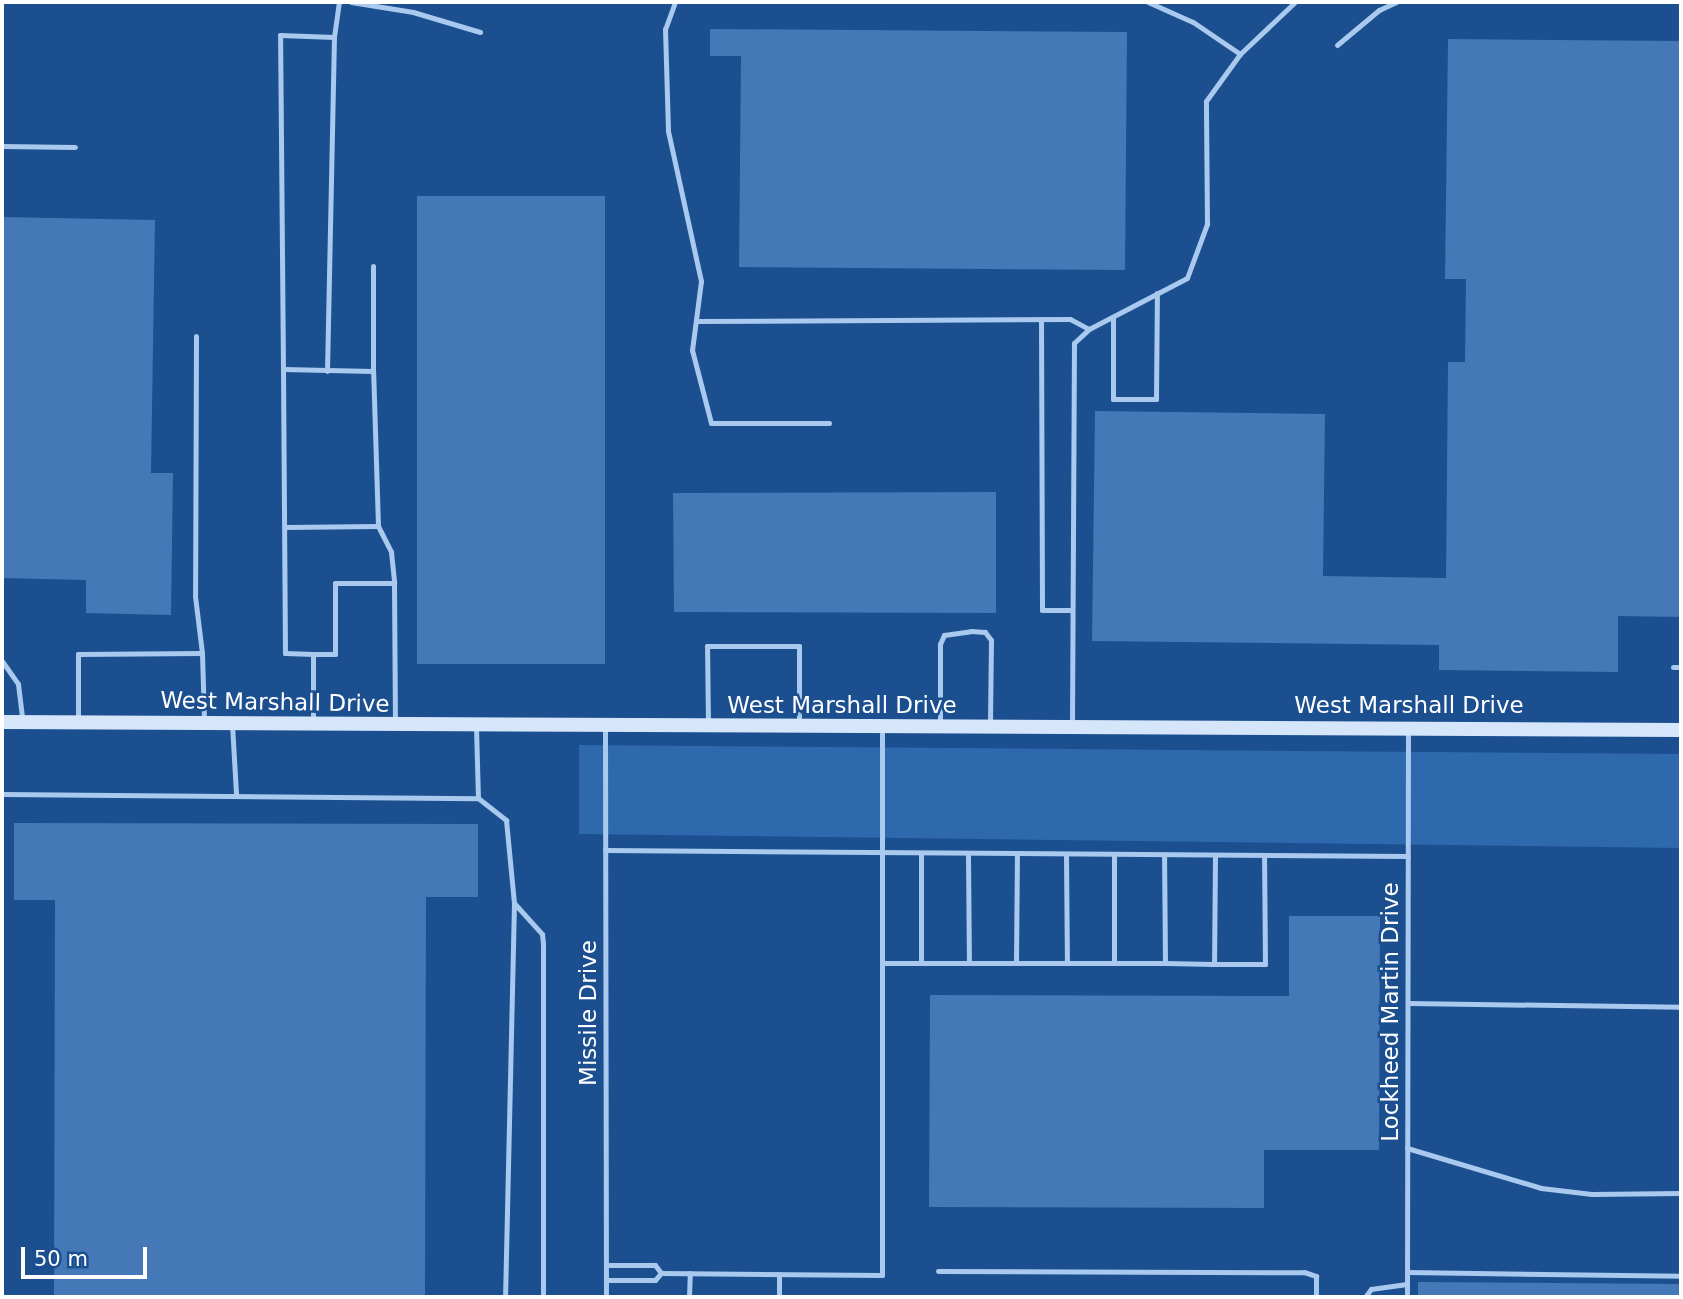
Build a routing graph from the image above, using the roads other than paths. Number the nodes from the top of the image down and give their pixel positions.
1 (339, 2) edge
2 (351, 2) edge
3 (675, 2) edge
4 (1148, 2) edge
5 (1295, 2) edge
6 (1396, 2) edge
7 (480, 32) dead end
8 (334, 37) junction
9 (1337, 45) dead end
10 (1240, 54) junction
11 (2, 146) edge
12 (75, 147) dead end
13 (373, 266) dead end
14 (1157, 293) junction
15 (1113, 317) junction
16 (1041, 319) junction
17 (696, 321) junction
18 (1089, 329) junction
19 (196, 336) dead end
20 (283, 369) junction
21 (373, 370) junction
22 (327, 371) junction
23 (829, 423) dead end
24 (378, 526) junction
25 (285, 527) junction
26 (394, 583) junction
27 (1072, 610) junction
28 (202, 653) junction
29 (313, 653) junction
30 (2, 660) edge
31 (1673, 667) dead end
32 (1681, 667) edge
33 (2, 723) edge
34 (23, 723) junction
35 (78, 723) junction
36 (204, 724) junction
37 (232, 724) junction
38 (313, 725) junction
39 (396, 726) junction
40 (1408, 726) junction
41 (476, 727) junction
42 (708, 727) junction
43 (1072, 727) junction
44 (799, 728) junction
45 (940, 728) junction
46 (990, 728) junction
47 (606, 729) junction
48 (882, 729) junction
49 (1681, 730) edge
50 (2, 794) edge
51 (236, 794) junction
52 (478, 798) junction
53 (606, 850) junction
54 (882, 853) junction
55 (921, 854) junction
56 (968, 855) junction
57 (1017, 855) junction
58 (1066, 855) junction
59 (1114, 855) junction
60 (1164, 855) junction
61 (1215, 856) junction
62 (1264, 856) junction
63 (1408, 856) junction
64 (514, 902) junction
65 (882, 963) junction
66 (921, 963) junction
67 (969, 963) junction
68 (1016, 963) junction
69 (1067, 963) junction
70 (1114, 963) junction
71 (1165, 963) junction
72 (1214, 964) junction
73 (1408, 1003) junction
74 (1681, 1007) edge
75 (1407, 1148) junction
76 (1681, 1193) edge
77 (606, 1265) junction
78 (938, 1271) dead end
79 (1407, 1272) junction
80 (662, 1273) junction
81 (690, 1273) junction
82 (779, 1274) junction
83 (1681, 1276) edge
84 (606, 1280) junction
85 (1407, 1284) junction
86 (505, 1297) edge
87 (542, 1297) edge
88 (606, 1297) edge
89 (689, 1297) edge
90 (779, 1297) edge
91 (1316, 1297) edge
92 (1366, 1297) edge
93 (1407, 1297) edge

1 - 8 lane
2 - 7 lane
3 - 17 lane
4 - 10 lane
5 - 10 lane
6 - 9 lane
8 - 20 lane
8 - 22 lane
10 - 14 lane
11 - 12 lane
13 - 21 lane
14 - 15 lane
14 - 15 lane
15 - 18 lane
16 - 17 lane
16 - 18 lane
16 - 27 lane
17 - 23 lane
18 - 27 lane
19 - 28 lane
20 - 22 lane
20 - 25 lane
21 - 22 lane
21 - 24 lane
24 - 25 lane
24 - 26 lane
25 - 29 lane
26 - 29 lane
26 - 39 lane
27 - 43 lane
28 - 35 lane
28 - 36 lane
29 - 38 lane
30 - 34 lane
31 - 32 lane
33 - 34 main road, West Marshall Drive
34 - 35 main road, West Marshall Drive
35 - 36 main road, West Marshall Drive
36 - 37 main road, West Marshall Drive
37 - 38 main road, West Marshall Drive
37 - 51 lane
38 - 39 main road, West Marshall Drive
39 - 41 main road, West Marshall Drive
40 - 43 main road, West Marshall Drive
40 - 49 main road, West Marshall Drive
40 - 63 lane, Lockheed Martin Drive
41 - 47 main road, West Marshall Drive
41 - 52 lane
42 - 44 main road, West Marshall Drive
42 - 44 lane
42 - 47 main road, West Marshall Drive
43 - 46 main road, West Marshall Drive
44 - 48 main road, West Marshall Drive
45 - 46 main road, West Marshall Drive
45 - 46 lane
45 - 48 main road, West Marshall Drive
47 - 53 lane, Missile Drive
48 - 54 lane
50 - 51 lane
51 - 52 lane
52 - 64 lane
53 - 54 lane
53 - 77 lane, Missile Drive
54 - 55 lane
54 - 65 lane
55 - 56 lane
55 - 66 lane
56 - 57 lane
56 - 67 lane
57 - 58 lane
57 - 68 lane
58 - 59 lane
58 - 69 lane
59 - 60 lane
59 - 70 lane
60 - 61 lane
60 - 71 lane
61 - 62 lane
61 - 72 lane
62 - 63 lane
62 - 72 lane
63 - 73 lane, Lockheed Martin Drive
64 - 86 lane
64 - 87 lane
65 - 66 lane
65 - 82 lane
66 - 67 lane
67 - 68 lane
68 - 69 lane
69 - 70 lane
70 - 71 lane
71 - 72 lane
73 - 74 lane
73 - 75 lane, Lockheed Martin Drive
75 - 76 lane
75 - 79 lane, Lockheed Martin Drive
77 - 80 lane
77 - 84 lane, Missile Drive
78 - 91 lane
79 - 83 lane
79 - 85 lane, Lockheed Martin Drive
80 - 81 lane
80 - 84 lane
81 - 82 lane
81 - 89 lane
82 - 90 lane
84 - 88 lane, Missile Drive
85 - 92 lane
85 - 93 lane, Lockheed Martin Drive

